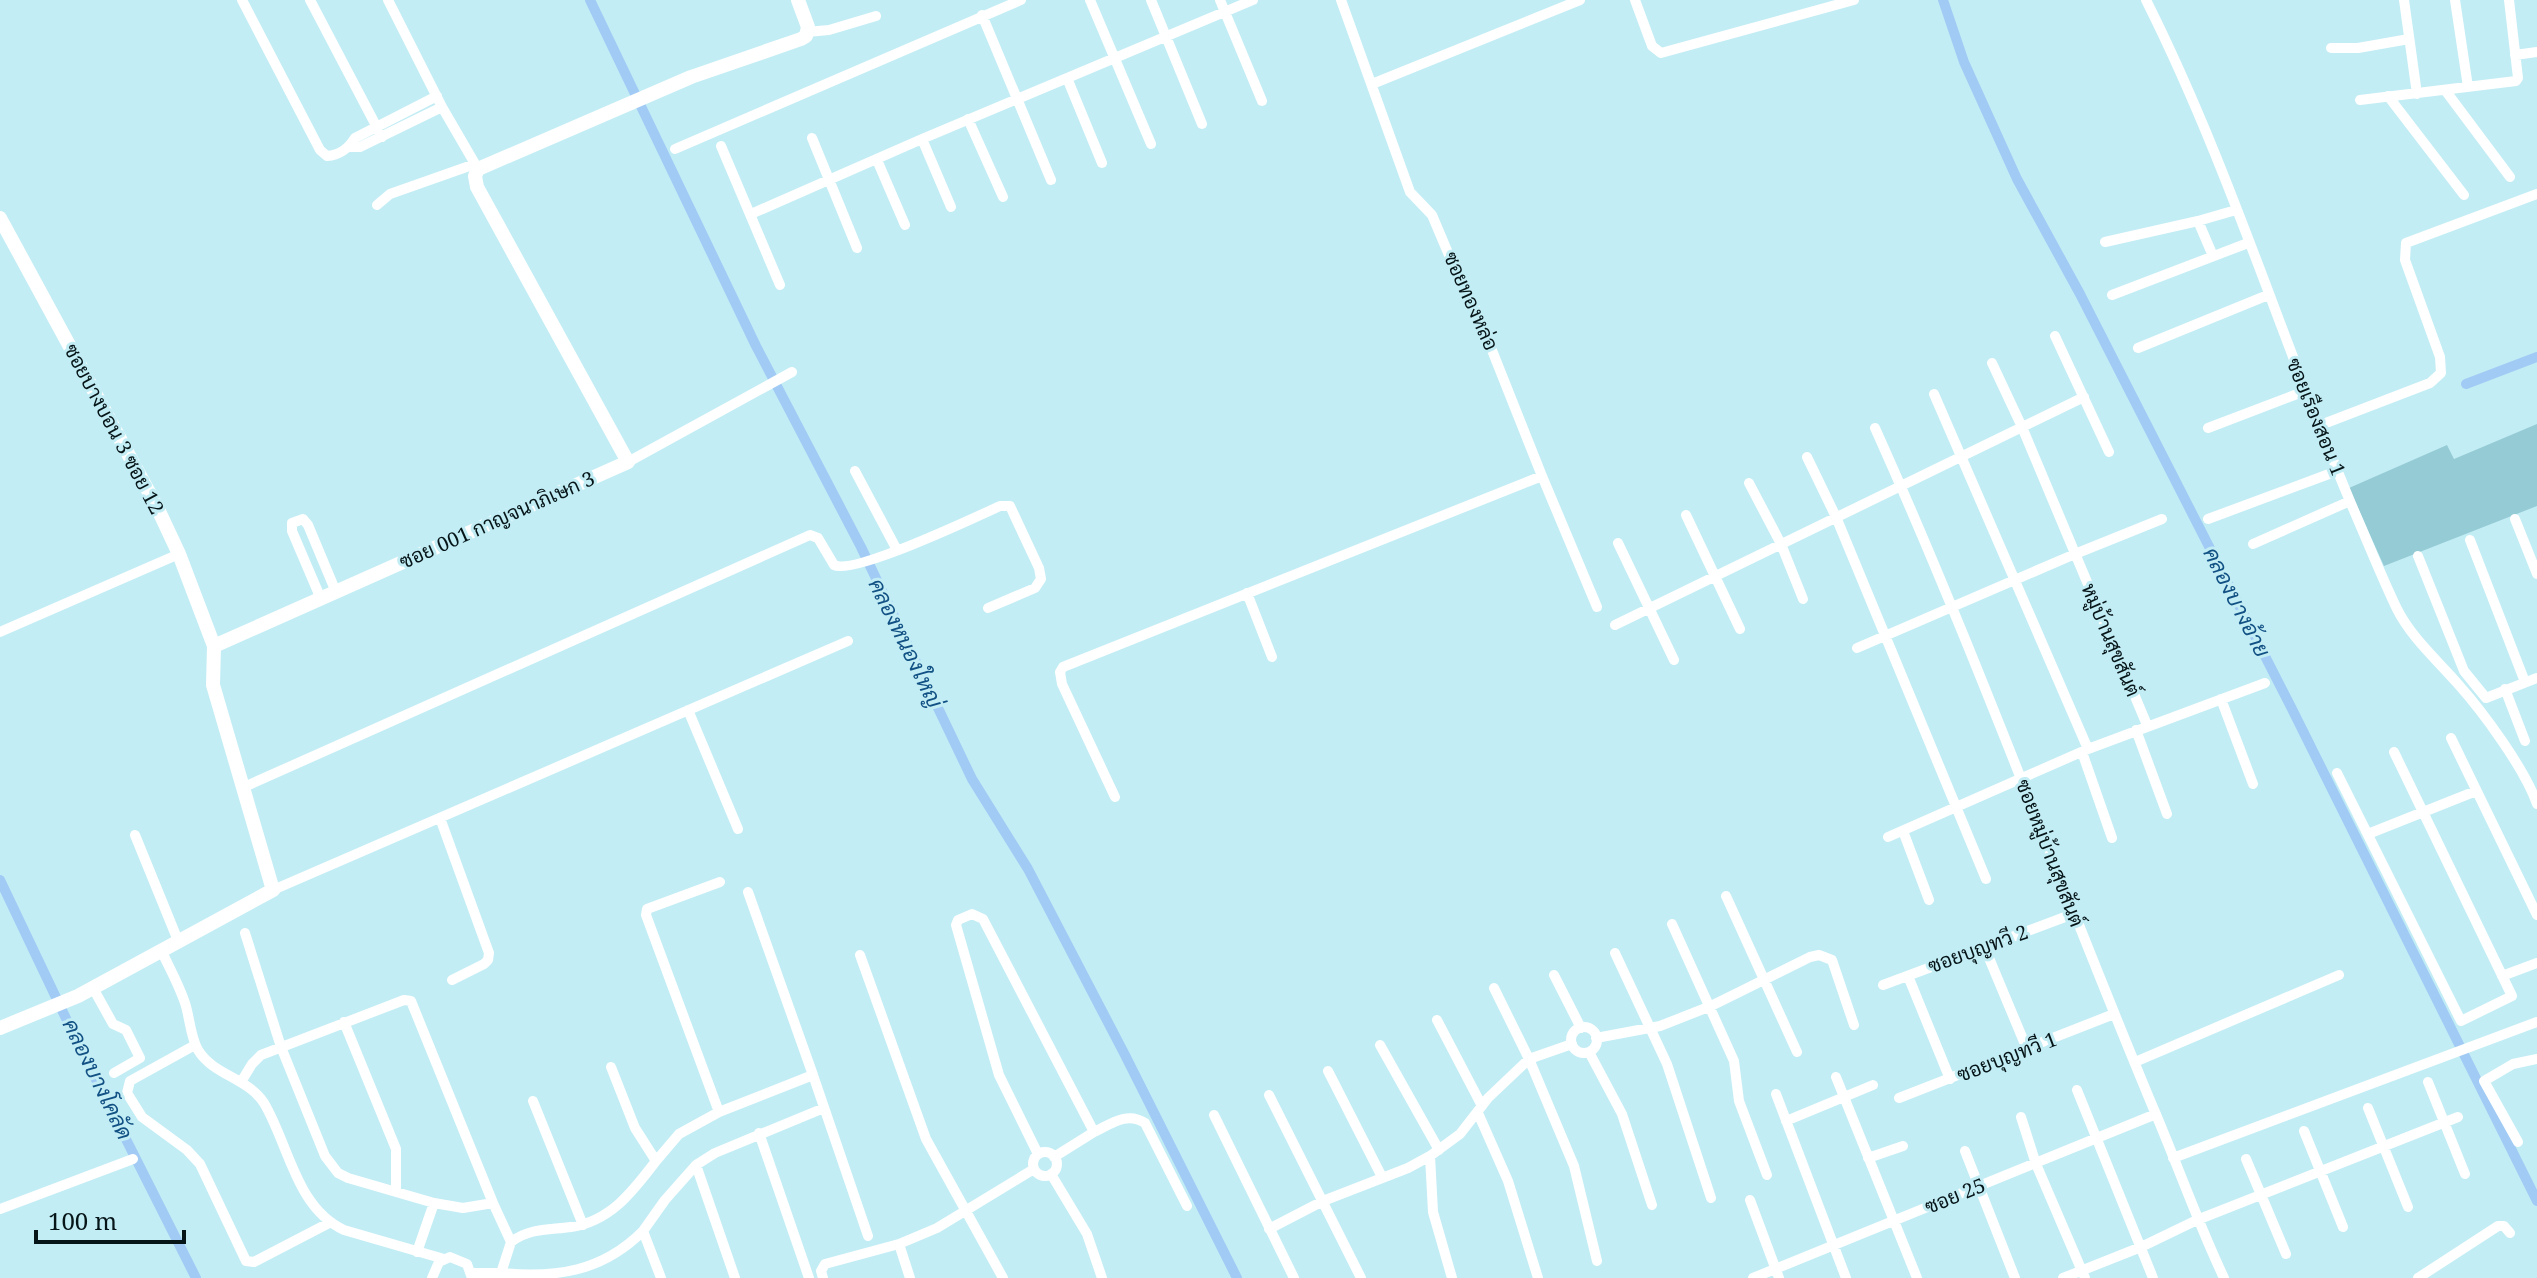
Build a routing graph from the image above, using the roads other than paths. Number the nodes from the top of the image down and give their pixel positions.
1 (242, 0) edge
2 (310, 0) edge
3 (388, 0) edge
4 (798, 0) edge
5 (1021, 0) edge
6 (1090, 0) edge
7 (1151, 0) edge
8 (1220, 0) edge
9 (1253, 0) edge
10 (1341, 0) edge
11 (1580, 0) edge
12 (1635, 0) edge
13 (1854, 0) edge
14 (2146, 0) edge
15 (2404, 0) edge
16 (2455, 0) edge
17 (2509, 0) edge
18 (1225, 12) junction
19 (982, 15) junction
20 (876, 16) dead end
21 (807, 32) junction
22 (1166, 36) junction
23 (2409, 39) junction
24 (2331, 48) dead end
25 (2537, 52) edge
26 (2515, 55) junction
27 (1115, 58) junction
28 (1067, 78) junction
29 (1372, 84) junction
30 (2468, 87) junction
31 (2445, 90) junction
32 (2417, 94) junction
33 (437, 96) junction
34 (2388, 96) junction
35 (1018, 98) junction
36 (2360, 100) dead end
37 (1262, 101) dead end
38 (442, 107) junction
39 (968, 119) junction
40 (1202, 124) dead end
41 (377, 126) junction
42 (382, 137) junction
43 (812, 138) dead end
44 (922, 139) junction
45 (1151, 144) dead end
46 (721, 146) dead end
47 (350, 147) junction
48 (675, 149) dead end
49 (877, 160) junction
50 (1102, 163) dead end
51 (476, 166) junction
52 (2510, 177) dead end
53 (831, 179) junction
54 (1051, 180) dead end
55 (2537, 194) edge
56 (2464, 195) dead end
57 (1003, 197) dead end
58 (377, 205) dead end
59 (951, 207) dead end
60 (2236, 210) junction
61 (751, 214) junction
62 (0, 218) edge
63 (2198, 221) junction
64 (905, 225) dead end
65 (2105, 242) dead end
66 (2248, 243) junction
67 (857, 248) dead end
68 (2213, 256) junction
69 (780, 285) dead end
70 (2112, 295) dead end
71 (2268, 295) junction
72 (2055, 336) dead end
73 (2138, 348) dead end
74 (1992, 363) dead end
75 (788, 375) dead end
76 (2305, 391) junction
77 (1934, 394) dead end
78 (2084, 397) junction
79 (2318, 426) junction
80 (2022, 427) junction
81 (1875, 428) dead end
82 (2208, 428) dead end
83 (2109, 452) dead end
84 (1963, 456) junction
85 (1807, 457) dead end
86 (628, 462) junction
87 (855, 471) dead end
88 (2337, 471) junction
89 (1542, 476) junction
90 (1749, 483) dead end
91 (1901, 486) junction
92 (2350, 501) junction
93 (1686, 515) dead end
94 (1836, 517) junction
95 (2162, 519) dead end
96 (2208, 519) dead end
97 (2515, 519) dead end
98 (2470, 540) dead end
99 (1618, 543) dead end
100 (1781, 544) junction
101 (2253, 544) dead end
102 (897, 550) junction
103 (179, 554) junction
104 (2075, 554) junction
105 (2418, 556) dead end
106 (2537, 574) edge
107 (1714, 577) junction
108 (2016, 579) junction
109 (336, 592) junction
110 (1247, 593) junction
111 (321, 599) junction
112 (1803, 599) dead end
113 (1597, 607) dead end
114 (1951, 607) junction
115 (988, 608) dead end
116 (1649, 608) junction
117 (1615, 625) dead end
118 (1740, 629) dead end
119 (0, 632) edge
120 (1885, 636) junction
121 (848, 641) dead end
122 (214, 646) junction
123 (1857, 648) dead end
124 (1272, 657) dead end
125 (1674, 660) dead end
126 (2537, 678) edge
127 (2525, 682) junction
128 (2265, 683) dead end
129 (2505, 689) junction
130 (2221, 699) junction
131 (688, 710) junction
132 (2141, 728) junction
133 (2451, 738) dead end
134 (2525, 741) dead end
135 (2085, 750) junction
136 (2394, 752) dead end
137 (2337, 773) dead end
138 (2021, 777) junction
139 (2253, 784) dead end
140 (244, 787) junction
141 (2476, 791) junction
142 (1115, 797) dead end
143 (2537, 804) edge
144 (1955, 807) junction
145 (2423, 812) junction
146 (2167, 814) dead end
147 (440, 818) junction
148 (738, 829) dead end
149 (1903, 831) junction
150 (2368, 834) junction
151 (135, 835) dead end
152 (1888, 837) dead end
153 (2112, 838) dead end
154 (1986, 879) dead end
155 (720, 882) dead end
156 (273, 890) junction
157 (748, 892) dead end
158 (1726, 896) dead end
159 (1929, 900) dead end
160 (2073, 914) junction
161 (2537, 915) edge
162 (1672, 924) dead end
163 (245, 933) dead end
164 (179, 943) junction
165 (1984, 946) junction
166 (162, 952) junction
167 (1615, 953) dead end
168 (860, 955) dead end
169 (2537, 963) edge
170 (1554, 975) dead end
171 (2339, 975) dead end
172 (1908, 976) junction
173 (2502, 976) junction
174 (452, 980) dead end
175 (1764, 980) junction
176 (1883, 985) dead end
177 (93, 988) junction
178 (1494, 988) dead end
179 (1711, 1006) junction
180 (2114, 1014) junction
181 (1437, 1020) dead end
182 (344, 1022) junction
183 (2537, 1022) edge
184 (1854, 1025) dead end
185 (0, 1028) edge
186 (1581, 1028) junction
187 (1650, 1028) junction
188 (1596, 1038) junction
189 (1572, 1044) junction
190 (195, 1045) junction
191 (1380, 1045) dead end
192 (281, 1047) junction
193 (2027, 1049) junction
194 (1589, 1052) junction
195 (1797, 1052) dead end
196 (1529, 1059) junction
197 (2537, 1059) edge
198 (2135, 1062) junction
199 (611, 1067) dead end
200 (1328, 1071) dead end
201 (114, 1073) dead end
202 (813, 1075) junction
203 (1836, 1077) dead end
204 (1950, 1079) junction
205 (241, 1082) junction
206 (2428, 1082) dead end
207 (1873, 1085) dead end
208 (2077, 1090) dead end
209 (1776, 1094) dead end
210 (1269, 1095) dead end
211 (1844, 1098) junction
212 (1899, 1098) dead end
213 (533, 1101) dead end
214 (824, 1108) junction
215 (2368, 1108) dead end
216 (1480, 1109) junction
217 (719, 1112) junction
218 (2156, 1114) junction
219 (1214, 1115) dead end
220 (2021, 1117) dead end
221 (2458, 1117) dead end
222 (1786, 1121) junction
223 (2443, 1123) junction
224 (2304, 1131) dead end
225 (1094, 1132) junction
226 (759, 1133) junction
227 (2097, 1139) junction
228 (2518, 1142) dead end
229 (1903, 1146) dead end
230 (2383, 1147) junction
231 (1965, 1151) dead end
232 (1434, 1153) junction
233 (1038, 1154) junction
234 (1054, 1157) junction
235 (1868, 1158) junction
236 (2173, 1158) junction
237 (133, 1159) dead end
238 (2246, 1159) dead end
239 (656, 1161) junction
240 (2036, 1164) junction
241 (696, 1165) junction
242 (1034, 1169) junction
243 (2322, 1171) junction
244 (1051, 1174) junction
245 (2465, 1174) dead end
246 (1767, 1175) dead end
247 (1382, 1177) junction
248 (1978, 1186) junction
249 (396, 1192) junction
250 (2262, 1195) junction
251 (1711, 1198) dead end
252 (1750, 1200) dead end
253 (1323, 1201) junction
254 (434, 1203) junction
255 (493, 1203) junction
256 (1652, 1205) dead end
257 (1187, 1206) dead end
258 (2408, 1207) dead end
259 (0, 1209) edge
260 (967, 1211) junction
261 (2197, 1220) junction
262 (1893, 1221) junction
263 (329, 1223) junction
264 (583, 1225) junction
265 (2343, 1227) dead end
266 (1269, 1229) junction
267 (643, 1231) junction
268 (2510, 1233) dead end
269 (868, 1236) dead end
270 (511, 1242) junction
271 (899, 1244) junction
272 (1833, 1245) junction
273 (2141, 1247) junction
274 (417, 1252) junction
275 (2286, 1254) dead end
276 (444, 1259) junction
277 (1597, 1261) dead end
278 (501, 1273) junction
279 (1777, 1273) edge
280 (2083, 1274) edge
281 (571, 1275) edge
282 (472, 1276) edge
283 (432, 1278) edge
284 (661, 1278) edge
285 (735, 1278) edge
286 (809, 1278) edge
287 (823, 1278) edge
288 (910, 1278) edge
289 (1003, 1278) edge
290 (1102, 1278) edge
291 (1294, 1278) edge
292 (1361, 1278) edge
293 (1452, 1278) edge
294 (1538, 1278) edge
295 (1753, 1278) edge
296 (1846, 1278) edge
297 (1917, 1278) edge
298 (2015, 1278) edge
299 (2063, 1278) edge
300 (2153, 1278) edge
301 (2224, 1278) edge
302 (2418, 1278) edge

1 - 47 street
2 - 41 street
3 - 33 street
4 - 21 street
5 - 19 street
6 - 27 street
7 - 22 street
8 - 18 street
9 - 18 street
10 - 29 street, ซอยทองหล่อ
11 - 29 street
12 - 13 street
14 - 60 street, ซอยเรืองสอน 1
15 - 23 street
16 - 30 street
17 - 26 street
18 - 22 street
18 - 37 street
19 - 35 street
19 - 48 street
20 - 21 street
21 - 51 street
22 - 27 street
22 - 40 street
23 - 24 street
23 - 32 street
25 - 26 street
26 - 30 street
27 - 28 street
27 - 45 street
28 - 35 street
28 - 50 street
29 - 89 street, ซอยทองหล่อ
30 - 31 street
31 - 32 street
31 - 52 street
32 - 34 street
33 - 38 street
33 - 41 street
34 - 36 street
34 - 56 street
35 - 39 street
35 - 54 street
38 - 42 street
38 - 51 street
39 - 44 street
39 - 57 street
41 - 42 street
41 - 47 street
42 - 47 street
43 - 53 street
44 - 49 street
44 - 59 street
46 - 61 street
49 - 53 street
49 - 64 street
51 - 58 street
51 - 86 street
53 - 61 street
53 - 67 street
55 - 79 street
60 - 63 street
60 - 66 street, ซอยเรืองสอน 1
61 - 69 street
62 - 103 street, ซอยบางบอน 3 ซอย 12
63 - 65 street
63 - 68 street
66 - 68 street
66 - 71 street, ซอยเรืองสอน 1
68 - 70 street
71 - 73 street
71 - 76 street, ซอยเรืองสอน 1
72 - 78 street
74 - 80 street, หมู่บ้านสุขสันต์
75 - 86 street
76 - 79 street, ซอยเรืองสอน 1
76 - 82 street
77 - 84 street
78 - 80 street
78 - 83 street
79 - 88 street, ซอยเรืองสอน 1
80 - 84 street
80 - 104 street, หมู่บ้านสุขสันต์
81 - 91 street, ซอยหมู่บ้านสุขสันต์
84 - 91 street
84 - 108 street
85 - 94 street
86 - 109 street, ซอย 001 กาญจนาภิเษก 3
87 - 102 street
88 - 92 street, ซอยเรืองสอน 1
88 - 96 street
89 - 110 street
89 - 113 street, ซอยทองหล่อ
90 - 100 street
91 - 94 street
91 - 114 street, ซอยหมู่บ้านสุขสันต์
92 - 101 street
92 - 143 street, ซอยเรืองสอน 1
93 - 107 street
94 - 100 street
94 - 120 street
95 - 104 street
97 - 106 street
98 - 127 street
99 - 116 street
100 - 107 street
100 - 112 street
102 - 115 street
102 - 140 street
103 - 119 street
103 - 122 street, ซอยบางบอน 3 ซอย 12
104 - 108 street
104 - 132 street, หมู่บ้านสุขสันต์
105 - 129 street
107 - 116 street
107 - 118 street
108 - 114 street
108 - 135 street
109 - 111 street, ซอย 001 กาญจนาภิเษก 3
109 - 111 street
110 - 124 street
110 - 142 street
111 - 122 street, ซอย 001 กาญจนาภิเษก 3
114 - 120 street
114 - 138 street, ซอยหมู่บ้านสุขสันต์
116 - 117 street
116 - 125 street
120 - 123 street
120 - 144 street
121 - 131 street
122 - 140 street
126 - 127 street
127 - 129 street
128 - 130 street
129 - 134 street
130 - 132 street
130 - 139 street
131 - 147 street
131 - 148 street
132 - 135 street
132 - 146 street, หมู่บ้านสุขสันต์
133 - 141 street
135 - 138 street
135 - 153 street
136 - 145 street
137 - 150 street
138 - 144 street
138 - 160 street, ซอยหมู่บ้านสุขสันต์
140 - 156 street
141 - 145 street
141 - 161 street
144 - 149 street
144 - 154 street
145 - 150 street
145 - 173 street
147 - 156 street
147 - 174 street
149 - 152 street
149 - 159 street
150 - 173 street
151 - 164 street
155 - 217 street
156 - 164 street
157 - 202 street
158 - 175 street
160 - 165 street, ซอยบุญทวี 2
160 - 180 street, ซอยหมู่บ้านสุขสันต์
162 - 179 street
163 - 192 street
164 - 166 street
165 - 172 street, ซอยบุญทวี 2
165 - 193 street
166 - 177 street
166 - 190 street
167 - 187 street
168 - 260 street
169 - 173 street
170 - 186 street
171 - 198 street
172 - 176 street, ซอยบุญทวี 2
172 - 204 street
175 - 179 street
175 - 184 street
175 - 195 street
177 - 185 street
177 - 201 street
178 - 196 street
179 - 187 street
179 - 246 street
180 - 193 street, ซอยบุญทวี 1
180 - 198 street, ซอยหมู่บ้านสุขสันต์
181 - 216 street
182 - 192 street
182 - 249 street
182 - 255 street
183 - 236 street
186 - 188 street
186 - 189 street
187 - 188 street
187 - 251 street
188 - 194 street
189 - 194 street
189 - 196 street
190 - 205 street
190 - 263 street
191 - 232 street
192 - 205 street
192 - 249 street
193 - 204 street, ซอยบุญทวี 1
194 - 256 street
196 - 216 street
196 - 277 street
197 - 228 street
198 - 218 street, ซอยหมู่บ้านสุขสันต์
199 - 239 street
200 - 247 street
202 - 214 street
202 - 217 street
203 - 211 street
204 - 212 street, ซอยบุญทวี 1
205 - 263 street
206 - 223 street
207 - 211 street
208 - 227 street
209 - 222 street
210 - 253 street
211 - 222 street
211 - 235 street
213 - 264 street
214 - 226 street
214 - 269 street
215 - 230 street
216 - 232 street
216 - 294 street
217 - 239 street
218 - 227 street, ซอย 25
218 - 236 street, ซอยหมู่บ้านสุขสันต์
219 - 266 street
220 - 240 street
221 - 223 street
222 - 272 street
223 - 230 street
223 - 245 street
224 - 243 street
225 - 233 street
225 - 234 street
225 - 257 street
226 - 241 street
226 - 286 street
227 - 240 street, ซอย 25
227 - 273 street
229 - 235 street
230 - 243 street
230 - 258 street
231 - 248 street
232 - 247 street
232 - 293 street
233 - 234 street
233 - 242 street
234 - 244 street
235 - 262 street
236 - 261 street, ซอยหมู่บ้านสุขสันต์
237 - 259 street
238 - 250 street
239 - 264 street
240 - 248 street, ซอย 25
240 - 280 street
241 - 267 street
241 - 285 street
242 - 244 street
242 - 260 street
243 - 250 street
243 - 265 street
244 - 290 street
247 - 253 street
248 - 262 street, ซอย 25
248 - 298 street
249 - 254 street
250 - 261 street
250 - 275 street
252 - 279 street
253 - 266 street
253 - 292 street
254 - 255 street
254 - 274 street
255 - 270 street
260 - 271 street
260 - 289 street
261 - 273 street
261 - 301 street, ซอยหมู่บ้านสุขสันต์
262 - 272 street, ซอย 25
262 - 297 street
263 - 274 street
264 - 270 street
266 - 291 street
267 - 281 street
267 - 284 street
268 - 302 street
270 - 278 street
271 - 287 street
271 - 288 street
272 - 279 street, ซอย 25
272 - 296 street
273 - 280 street
273 - 300 street
274 - 276 street
276 - 282 street
276 - 283 street
278 - 281 street
278 - 282 street
279 - 295 street, ซอย 25
280 - 299 street

